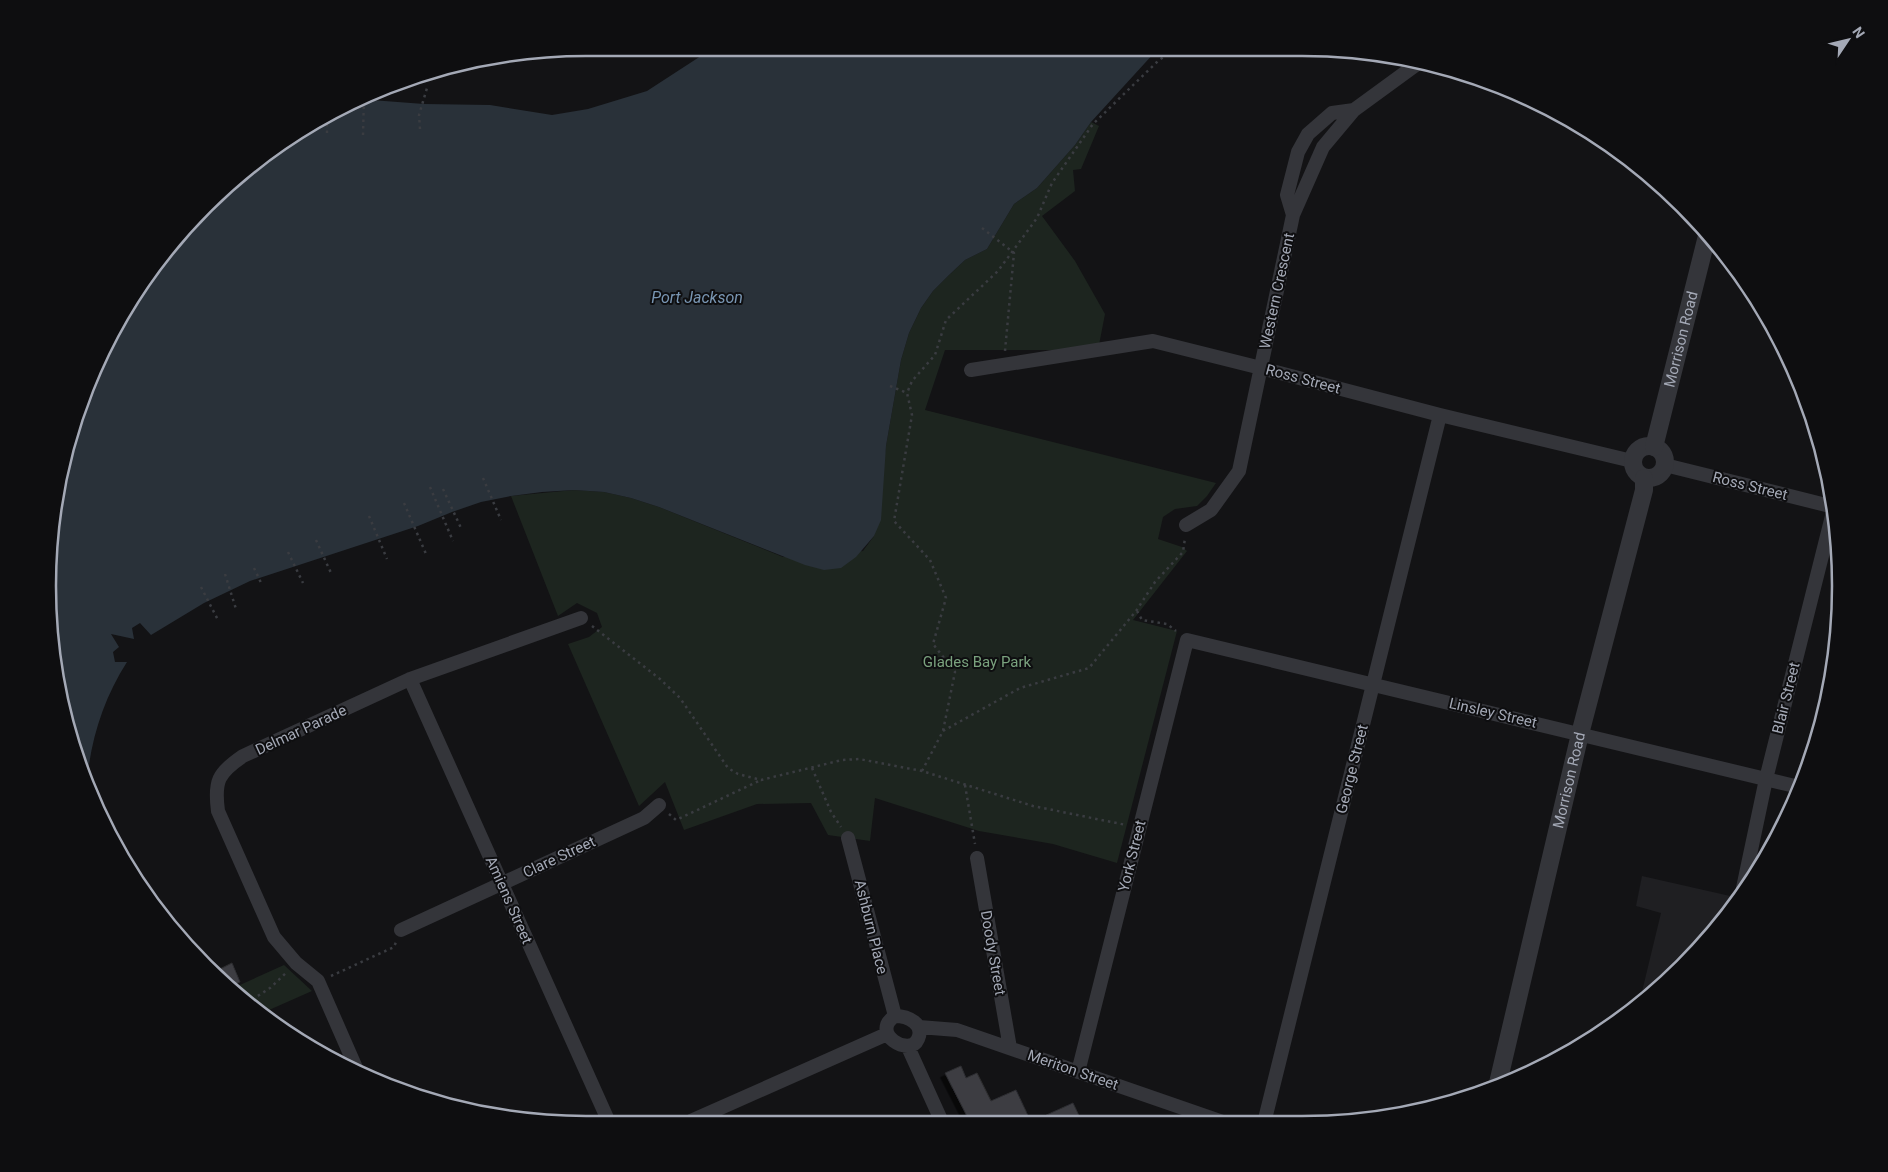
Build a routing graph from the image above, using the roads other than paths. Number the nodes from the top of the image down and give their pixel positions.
1 (1412, 68) edge
2 (1354, 110) junction
3 (1293, 215) junction
4 (1705, 243) edge
5 (1261, 368) junction
6 (971, 370) dead end
7 (1440, 415) junction
8 (1654, 447) junction
9 (1632, 460) junction
10 (1665, 465) junction
11 (1644, 478) junction
12 (1825, 506) edge
13 (1186, 525) road end
14 (1829, 530) edge
15 (581, 618) road end
16 (1187, 640) joint
17 (410, 679) junction
18 (1372, 685) junction
19 (1580, 734) junction
20 (1766, 779) junction
21 (1792, 785) edge
22 (659, 805) road end
23 (848, 838) road end
24 (977, 858) road end
25 (1746, 874) edge
26 (502, 884) junction
27 (401, 930) dead end
28 (895, 1016) junction
29 (919, 1027) junction
30 (887, 1034) junction
31 (908, 1047) junction
32 (1010, 1048) junction
33 (353, 1062) edge
34 (1078, 1072) junction
35 (1499, 1077) edge
36 (606, 1116) edge
37 (702, 1116) edge
38 (939, 1116) edge
39 (1206, 1116) edge
40 (1266, 1116) edge

1 - 2 street, Western Crescent
2 - 3 street, Western Crescent
2 - 3 street, Western Crescent
3 - 5 street, Western Crescent
4 - 8 street, Morrison Road
5 - 6 street, Ross Street
5 - 7 street, Ross Street
5 - 13 street, Western Crescent
7 - 9 street, Ross Street
7 - 18 street, George Street
8 - 9 street
8 - 10 street
9 - 11 street
10 - 11 street
10 - 12 street, Ross Street
11 - 19 street, Morrison Road
14 - 20 street, Blair Street
15 - 17 street, Delmar Parade
16 - 18 street, Linsley Street
16 - 34 street, York Street
17 - 26 street, Amiens Street
17 - 33 street, Delmar Parade
18 - 19 street, Linsley Street
18 - 40 street, George Street
19 - 20 street, Linsley Street
19 - 35 street, Morrison Road
20 - 21 street, Linsley Street
20 - 25 street, Blair Street
22 - 26 street, Clare Street
23 - 28 street, Ashburn Place
24 - 32 street, Doody Street
26 - 27 street, Clare Street
26 - 36 street, Amiens Street
28 - 29 street
28 - 30 street
29 - 31 street
29 - 32 street, Meriton Street
30 - 31 street
30 - 37 street
31 - 38 street
32 - 34 street, Meriton Street
34 - 39 street, Meriton Street

